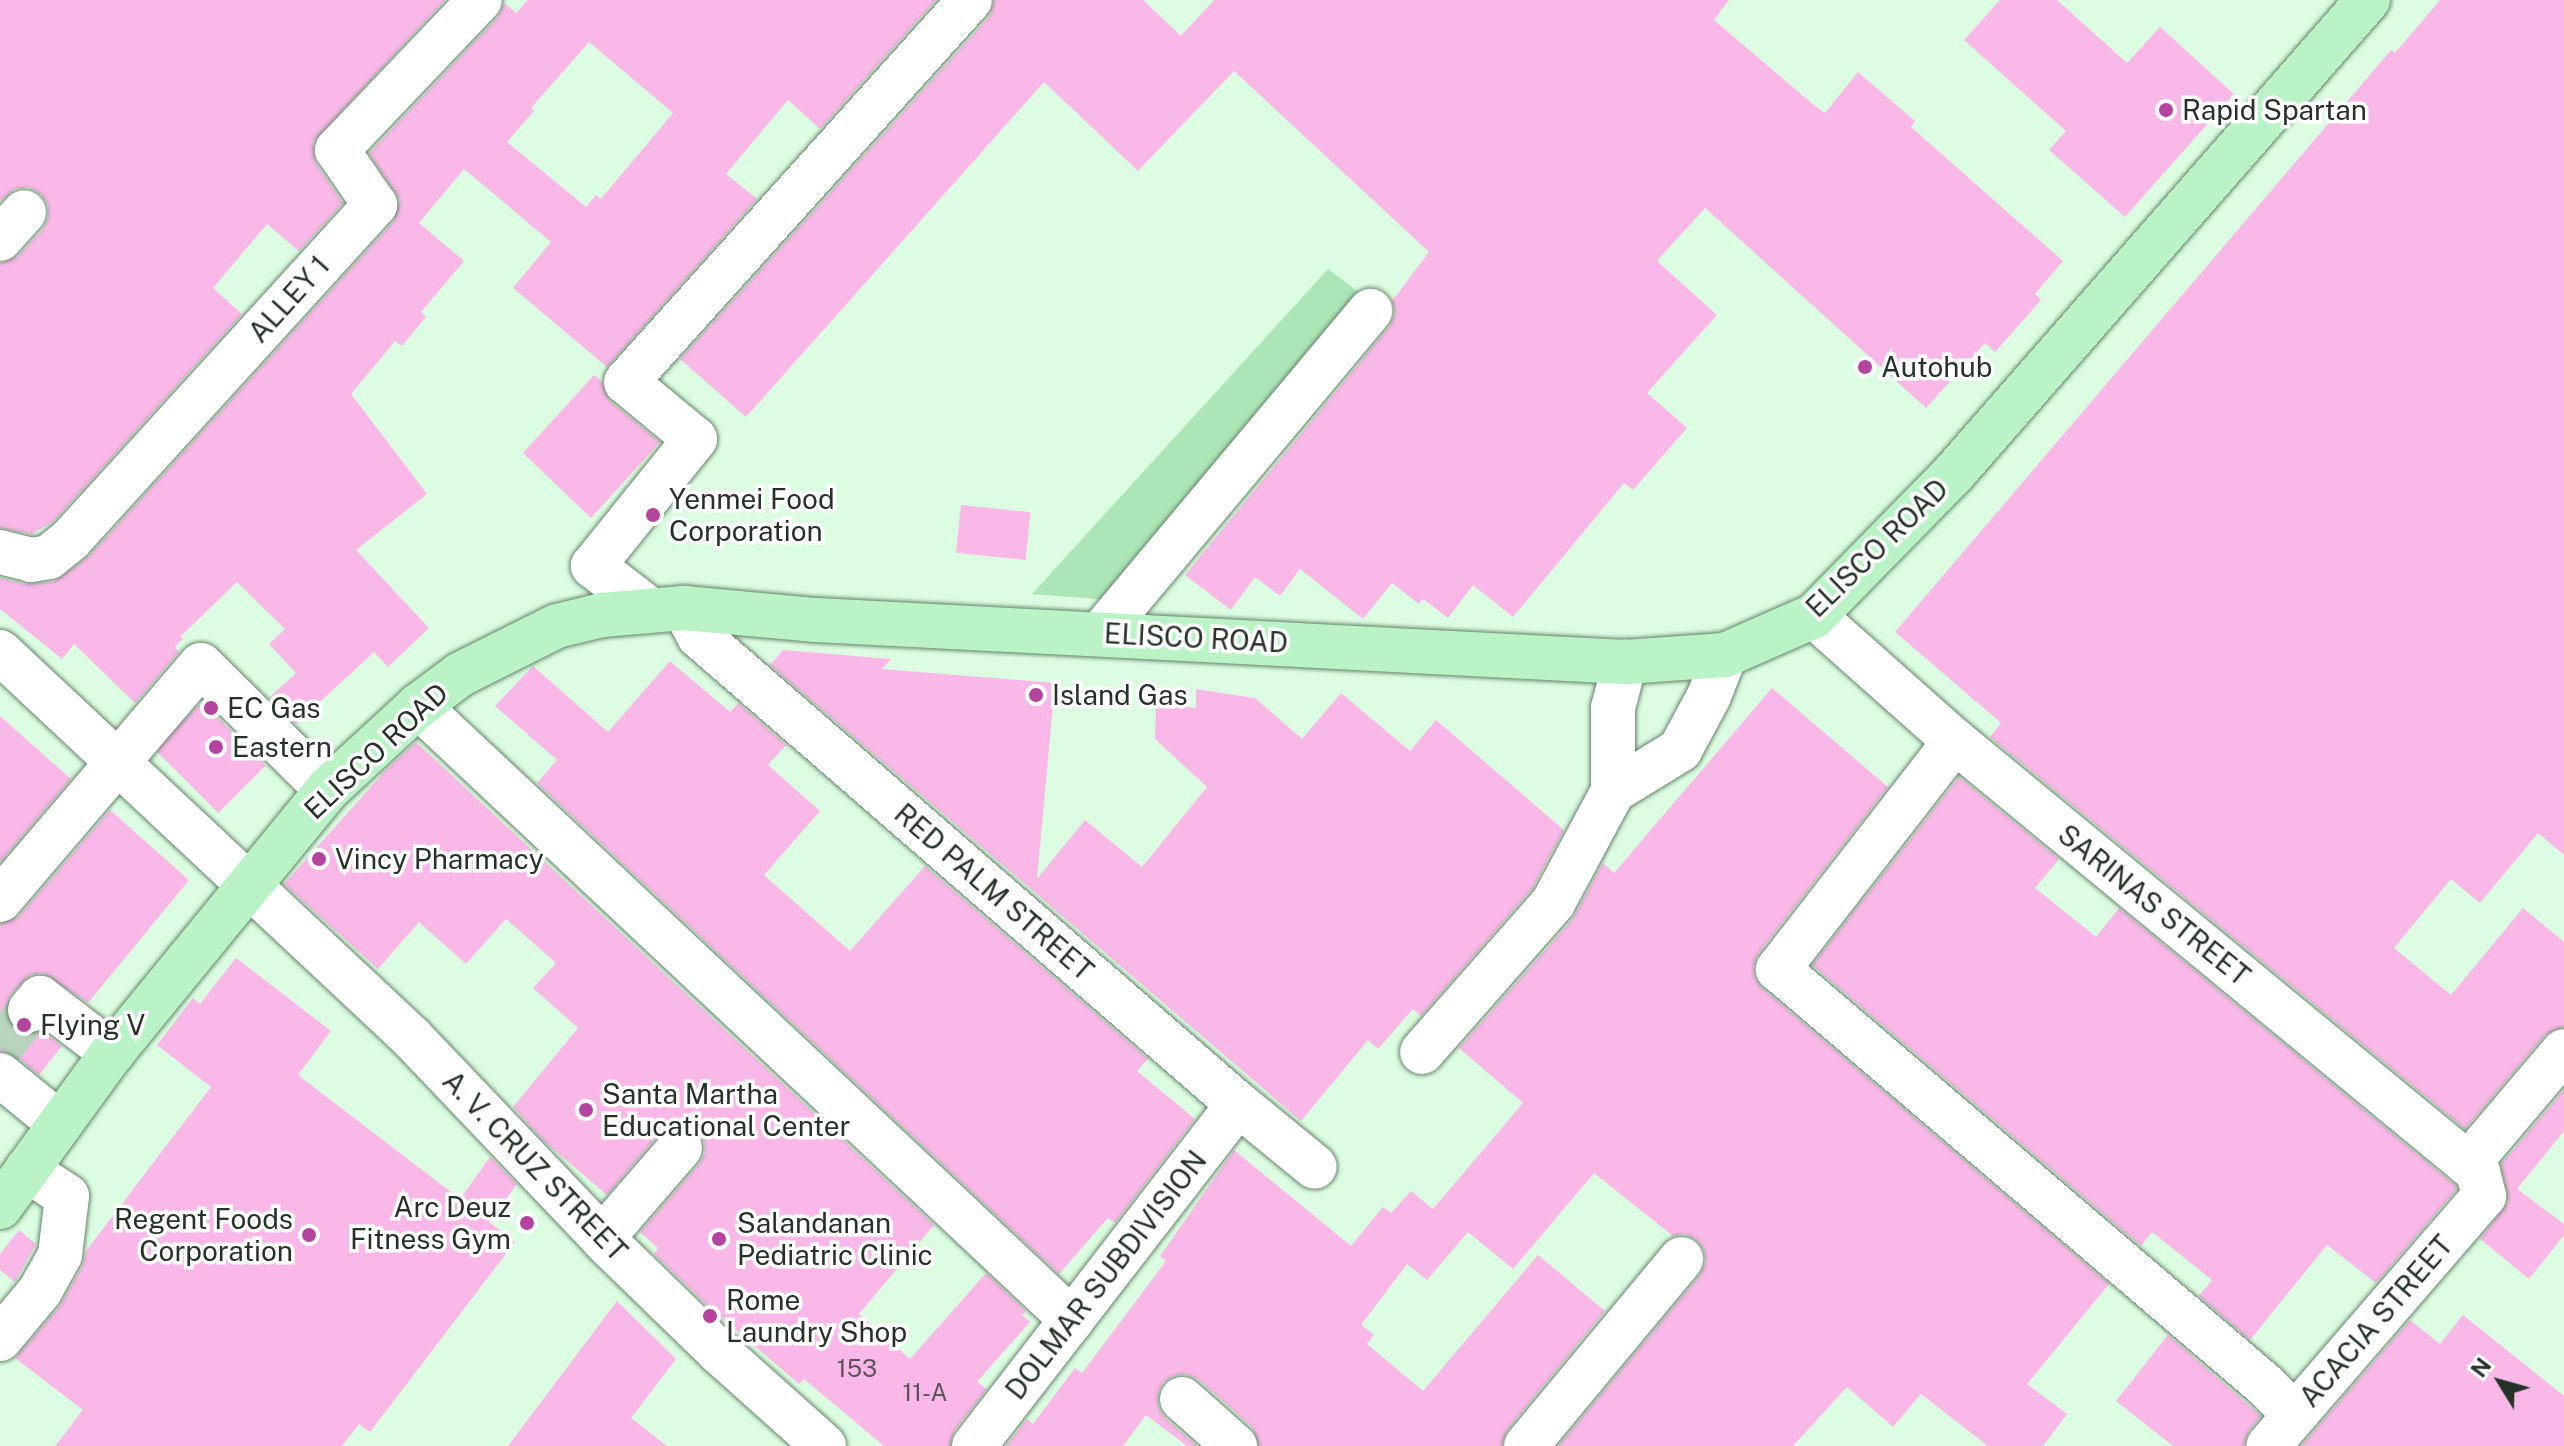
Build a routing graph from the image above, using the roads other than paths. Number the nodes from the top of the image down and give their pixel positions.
1 (480, 0) edge
2 (970, 0) edge
3 (2368, 0) edge
4 (1370, 311) dead end
5 (0, 552) edge
6 (667, 609) junction
7 (1814, 616) junction
8 (1101, 633) junction
9 (0, 652) edge
10 (1725, 655) junction
11 (1625, 662) junction
12 (418, 706) junction
13 (1955, 741) junction
14 (114, 762) junction
15 (327, 790) junction
16 (1613, 791) junction
17 (246, 886) junction
18 (0, 900) edge
19 (30, 1010) dead end
20 (2564, 1051) edge
21 (1422, 1052) dead end
22 (112, 1053) junction
23 (0, 1075) edge
24 (1238, 1104) junction
25 (60, 1124) junction
26 (680, 1148) dead end
27 (1315, 1167) dead end
28 (27, 1170) junction
29 (2476, 1180) junction
30 (0, 1207) edge
31 (602, 1238) junction
32 (1681, 1259) dead end
33 (1072, 1320) junction
34 (0, 1339) edge
35 (1182, 1399) dead end
36 (2281, 1430) edge
37 (824, 1446) edge
38 (974, 1446) edge
39 (1235, 1446) edge
40 (1526, 1446) edge

1 - 5 street, ALLEY 1
2 - 6 street
3 - 7 main road, ELISCO ROAD
4 - 8 street
6 - 8 main road, ELISCO ROAD
6 - 12 main road, ELISCO ROAD
6 - 24 street, RED PALM STREET
7 - 10 main road, ELISCO ROAD
7 - 13 street, SARINAS STREET
8 - 11 main road, ELISCO ROAD
9 - 14 street, A. V. CRUZ STREET
10 - 11 main road, ELISCO ROAD
10 - 16 street
11 - 16 street
12 - 15 main road, ELISCO ROAD
12 - 33 street
13 - 29 street, SARINAS STREET
13 - 36 street
14 - 15 street
14 - 17 street, A. V. CRUZ STREET
14 - 18 street
15 - 17 main road, ELISCO ROAD
16 - 21 street
17 - 22 main road, ELISCO ROAD
17 - 31 street, A. V. CRUZ STREET
19 - 22 street
20 - 29 street, ACACIA STREET
22 - 25 main road, ELISCO ROAD
23 - 25 street
24 - 27 street, RED PALM STREET
24 - 33 street, DOLMAR SUBDIVISION
25 - 28 main road, ELISCO ROAD
26 - 31 street
28 - 30 main road, ELISCO ROAD
28 - 34 street
29 - 36 street, ACACIA STREET
31 - 37 street, A. V. CRUZ STREET
32 - 40 street
33 - 38 street, DOLMAR SUBDIVISION
35 - 39 street

